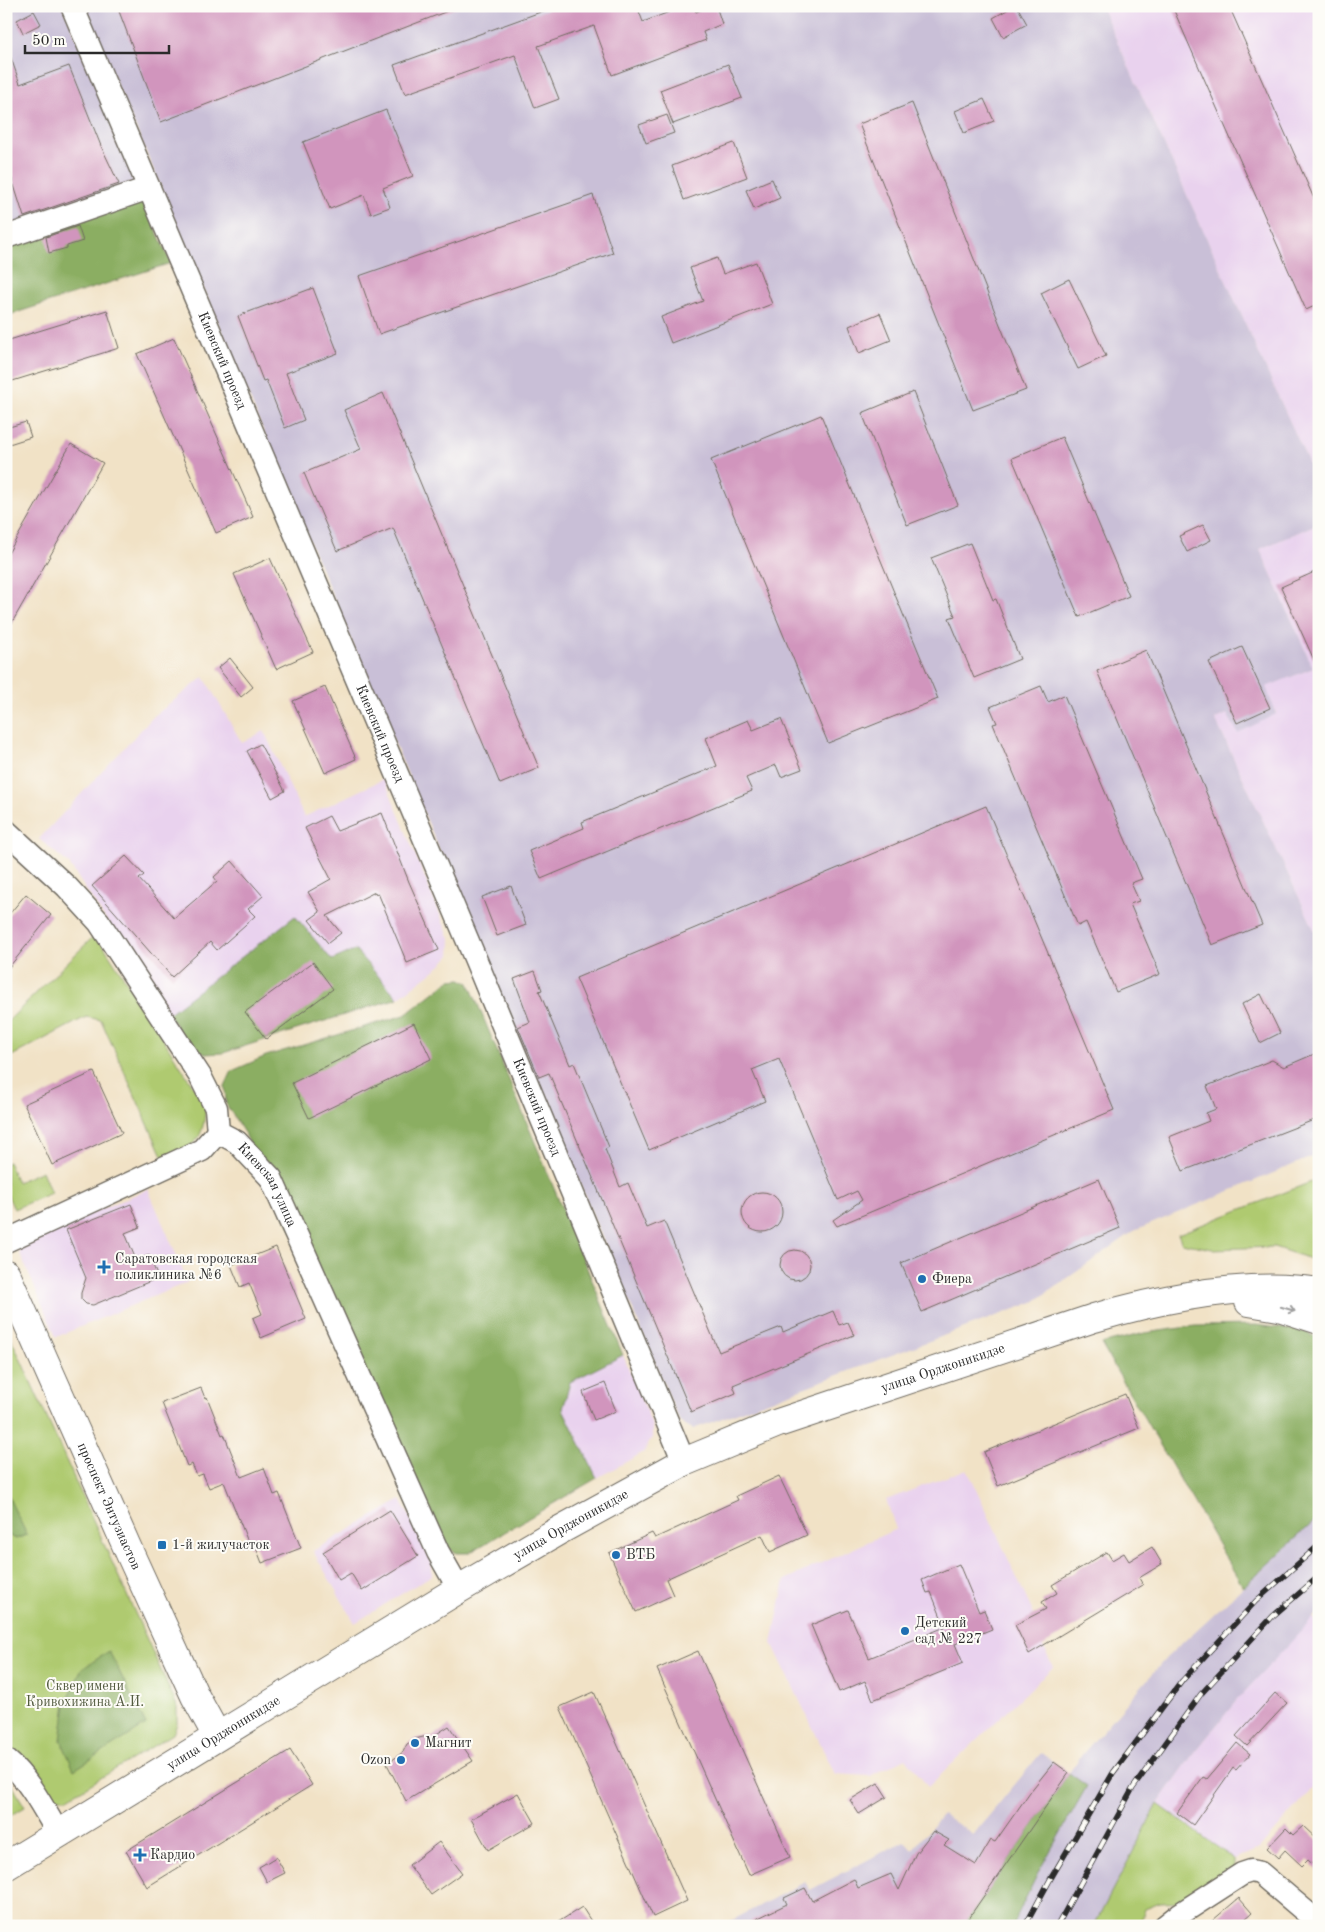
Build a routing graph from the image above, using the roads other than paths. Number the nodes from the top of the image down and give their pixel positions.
1 (72, 6) edge
2 (149, 188) junction
3 (6, 237) edge
4 (6, 831) edge
5 (218, 1132) junction
6 (6, 1241) edge
7 (6, 1274) edge
8 (1319, 1292) edge
9 (1187, 1297) junction
10 (1319, 1320) edge
11 (684, 1462) junction
12 (459, 1589) junction
13 (217, 1736) junction
14 (6, 1760) edge
15 (58, 1833) junction
16 (6, 1866) edge
17 (1319, 1923) edge
18 (1165, 1926) edge

1 - 2 street, Киевский проезд
2 - 3 street
2 - 11 street, Киевский проезд
4 - 5 street
5 - 6 street
5 - 12 street, Киевская улица
7 - 13 main road, проспект Энтузиастов
8 - 9 main road, улица Орджоникидзе
9 -> 10 main road, улица Орджоникидзе
9 - 11 main road, улица Орджоникидзе
11 - 12 main road, улица Орджоникидзе
12 - 13 main road, улица Орджоникидзе
13 - 15 main road, улица Орджоникидзе
14 - 15 street
15 - 16 main road, улица Орджоникидзе
17 - 18 street

